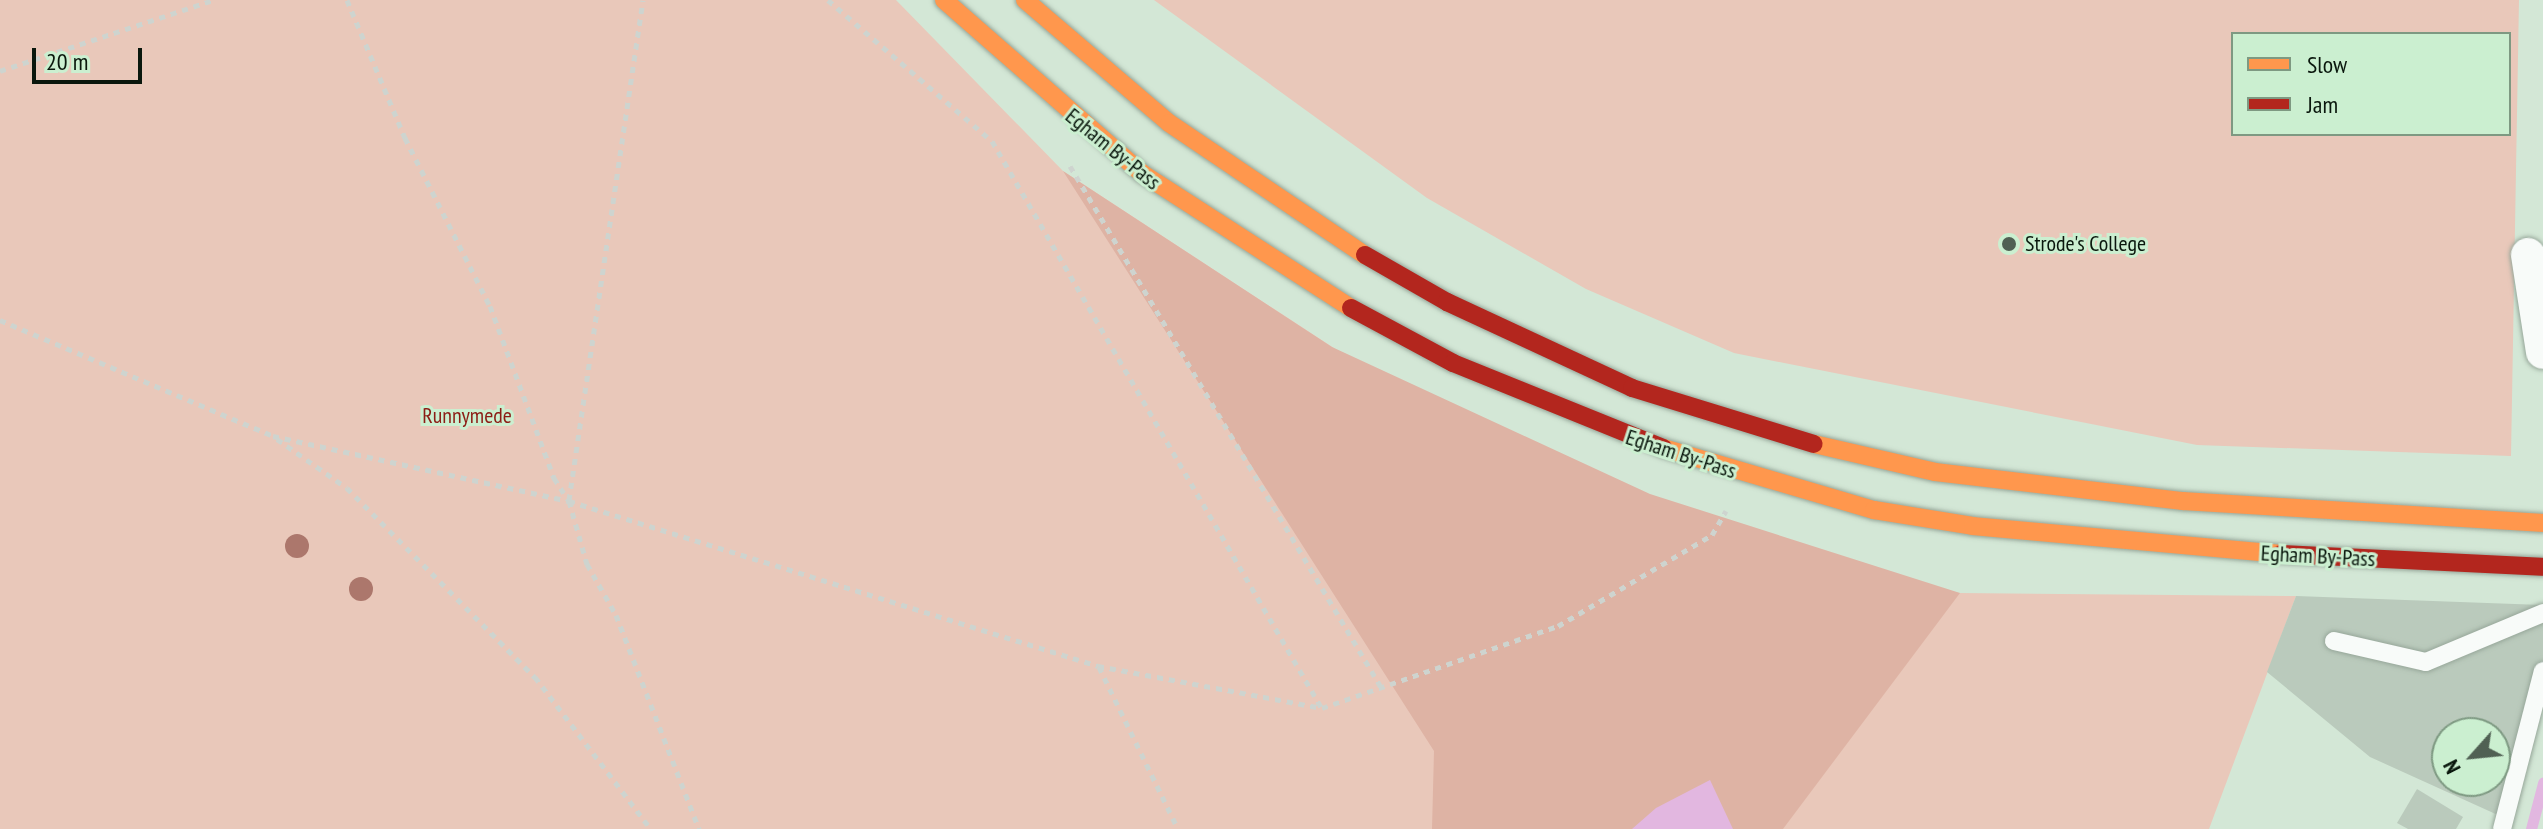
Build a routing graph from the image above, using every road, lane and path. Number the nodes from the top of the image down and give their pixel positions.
1 (213, 0) edge
2 (347, 0) edge
3 (643, 0) edge
4 (828, 0) edge
5 (944, 0) edge
6 (1025, 0) edge
7 (0, 71) edge
8 (1064, 155) dead end
9 (2528, 255) dead end
10 (0, 320) edge
11 (2543, 352) edge
12 (273, 436) junction
13 (1746, 476) junction
14 (569, 501) junction
15 (2543, 523) edge
16 (2543, 567) edge
17 (2543, 613) edge
18 (2334, 641) dead end
19 (1098, 666) junction
20 (2543, 671) edge
21 (1381, 687) junction
22 (1322, 708) junction
23 (651, 829) edge
24 (699, 829) edge
25 (1178, 829) edge
26 (2502, 829) edge

1 - 7 path
2 - 14 path
3 - 14 path
4 - 22 path
5 - 13 main road, Egham By-Pass
6 - 15 main road
8 - 21 path
9 - 11 street
10 - 12 path
12 - 14 path
12 - 23 path
13 - 16 main road, Egham By-Pass
13 - 21 path
14 - 19 path
14 - 24 path
17 - 18 lane
19 - 22 path
19 - 25 path
20 - 26 lane
21 - 22 path

